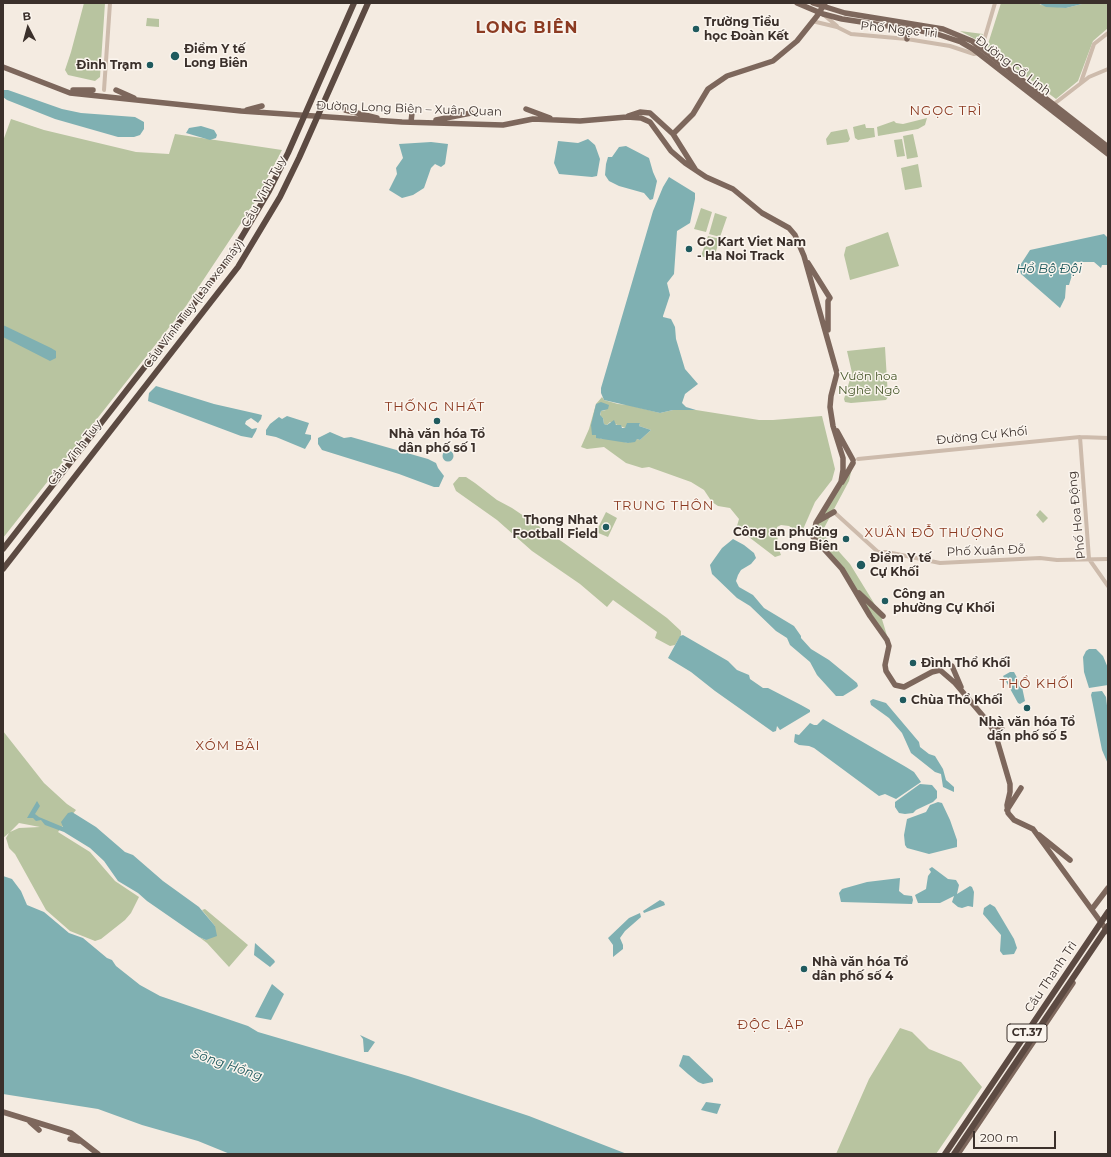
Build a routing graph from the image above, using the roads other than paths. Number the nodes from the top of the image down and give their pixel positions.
1 (110, 3) edge
2 (350, 3) edge
3 (354, 3) edge
4 (363, 3) edge
5 (368, 3) edge
6 (797, 3) edge
7 (813, 3) edge
8 (996, 3) edge
9 (824, 5) edge
10 (821, 13) junction
11 (812, 22) junction
12 (837, 26) junction
13 (908, 29) junction
14 (1108, 33) edge
15 (907, 39) junction
16 (982, 47) junction
17 (978, 52) junction
18 (3, 66) edge
19 (1108, 69) edge
20 (1081, 83) junction
21 (60, 90) junction
22 (93, 90) dead end
23 (104, 90) dead end
24 (116, 90) dead end
25 (144, 101) junction
26 (1054, 104) junction
27 (262, 106) dead end
28 (526, 109) dead end
29 (345, 110) dead end
30 (241, 111) junction
31 (412, 112) dead end
32 (472, 114) dead end
33 (627, 117) junction
34 (554, 119) junction
35 (381, 120) junction
36 (411, 122) junction
37 (426, 122) junction
38 (673, 134) junction
39 (1108, 147) edge
40 (1108, 154) edge
41 (697, 171) junction
42 (804, 256) junction
43 (828, 338) junction
44 (833, 426) junction
45 (1080, 437) junction
46 (1108, 438) edge
47 (855, 461) junction
48 (835, 490) junction
49 (834, 512) joint
50 (816, 523) junction
51 (3, 543) edge
52 (3, 549) edge
53 (1108, 558) edge
54 (1089, 559) junction
55 (1095, 559) junction
56 (3, 562) edge
57 (1093, 564) junction
58 (3, 569) edge
59 (1108, 586) edge
60 (854, 588) junction
61 (884, 616) dead end
62 (952, 666) dead end
63 (964, 694) junction
64 (990, 723) junction
65 (1002, 729) dead end
66 (1021, 788) dead end
67 (1007, 810) junction
68 (1037, 834) junction
69 (1070, 860) dead end
70 (1108, 888) edge
71 (1108, 907) edge
72 (1092, 909) junction
73 (1108, 912) edge
74 (1108, 926) edge
75 (1108, 932) edge
76 (3, 1112) edge
77 (26, 1119) junction
78 (39, 1130) dead end
79 (70, 1139) dead end
80 (83, 1142) junction
81 (90, 1154) edge
82 (98, 1154) edge
83 (942, 1154) edge
84 (945, 1154) edge
85 (954, 1154) edge
86 (958, 1154) edge

1 - 23 street
2 - 51 highway, Cầu Vĩnh Tuy (Làn xe máy)
3 - 52 highway, Cầu Vĩnh Tuy, bridge
4 - 56 highway, Cầu Vĩnh Tuy
5 - 58 highway, Cầu Vĩnh Tuy (Làn xe máy), bridge
6 - 10 main road, Đường Cổ Linh
7 - 9 main road, Đường Cổ Linh
8 - 16 street
9 - 10 main road
9 - 16 main road, Đường Cổ Linh
10 - 11 main road
10 - 12 street
10 - 13 main road, Đường Cổ Linh
11 - 12 street, Phố Ngọc Trì
11 - 38 main road
12 - 15 street, Phố Ngọc Trì
13 - 15 main road
13 - 17 main road, Đường Cổ Linh
14 - 20 street
15 - 17 street, Phố Ngọc Trì
16 - 17 street
16 - 26 main road, Đường Cổ Linh
17 - 40 main road, Đường Cổ Linh
18 - 21 main road, Đường Long Biên – Xuân Quan
19 - 20 street
20 - 26 street
21 - 22 main road
21 - 25 main road, Đường Long Biên – Xuân Quan
24 - 25 main road
25 - 30 main road, Đường Long Biên – Xuân Quan
26 - 39 main road, Đường Cổ Linh
27 - 30 main road
28 - 34 main road
29 - 35 main road
30 - 35 main road, Đường Long Biên – Xuân Quan
31 - 36 main road
32 - 37 main road
33 - 34 main road, Đường Long Biên – Xuân Quan
33 - 38 main road
33 - 41 main road, Đường Long Biên – Xuân Quan
34 - 37 main road, Đường Long Biên – Xuân Quan
35 - 36 main road, Đường Long Biên – Xuân Quan
36 - 37 main road, Đường Long Biên – Xuân Quan
38 - 41 main road
41 - 42 main road, Đường Long Biên – Xuân Quan
42 - 43 main road, Đường Long Biên – Xuân Quan
42 - 43 main road
43 - 44 main road, Đường Long Biên – Xuân Quan
44 - 47 main road
44 - 48 main road, Đường Long Biên – Xuân Quan
45 - 46 street, Đường Cự Khối
45 - 47 street, Đường Cự Khối
45 - 54 street, Phố Hoa Động
47 - 48 main road
48 - 50 main road, Đường Long Biên – Xuân Quan
49 - 50 main road
49 - 54 street, Phố Xuân Đỗ
50 - 60 main road
53 - 55 street, Phố Xuân Đỗ
54 - 55 street, Phố Xuân Đỗ
54 - 57 street, Phố Hoa Động
55 - 57 street
57 - 59 street, Phố Hoa Động
60 - 61 main road
60 - 63 main road
62 - 63 main road
63 - 64 main road
64 - 65 main road
64 - 67 main road
66 - 67 main road
67 - 68 main road
68 - 69 main road
68 - 72 main road
70 - 72 main road
71 - 83 main road, bridge
72 - 75 main road
73 - 84 highway, Cầu Thanh Trì / CT.37, bridge
74 - 85 highway, Cầu Thanh Trì / CT.37, bridge
75 - 86 main road, bridge
76 - 77 main road
77 - 78 main road
77 - 80 main road
79 - 80 main road
80 - 81 main road
80 - 82 main road

